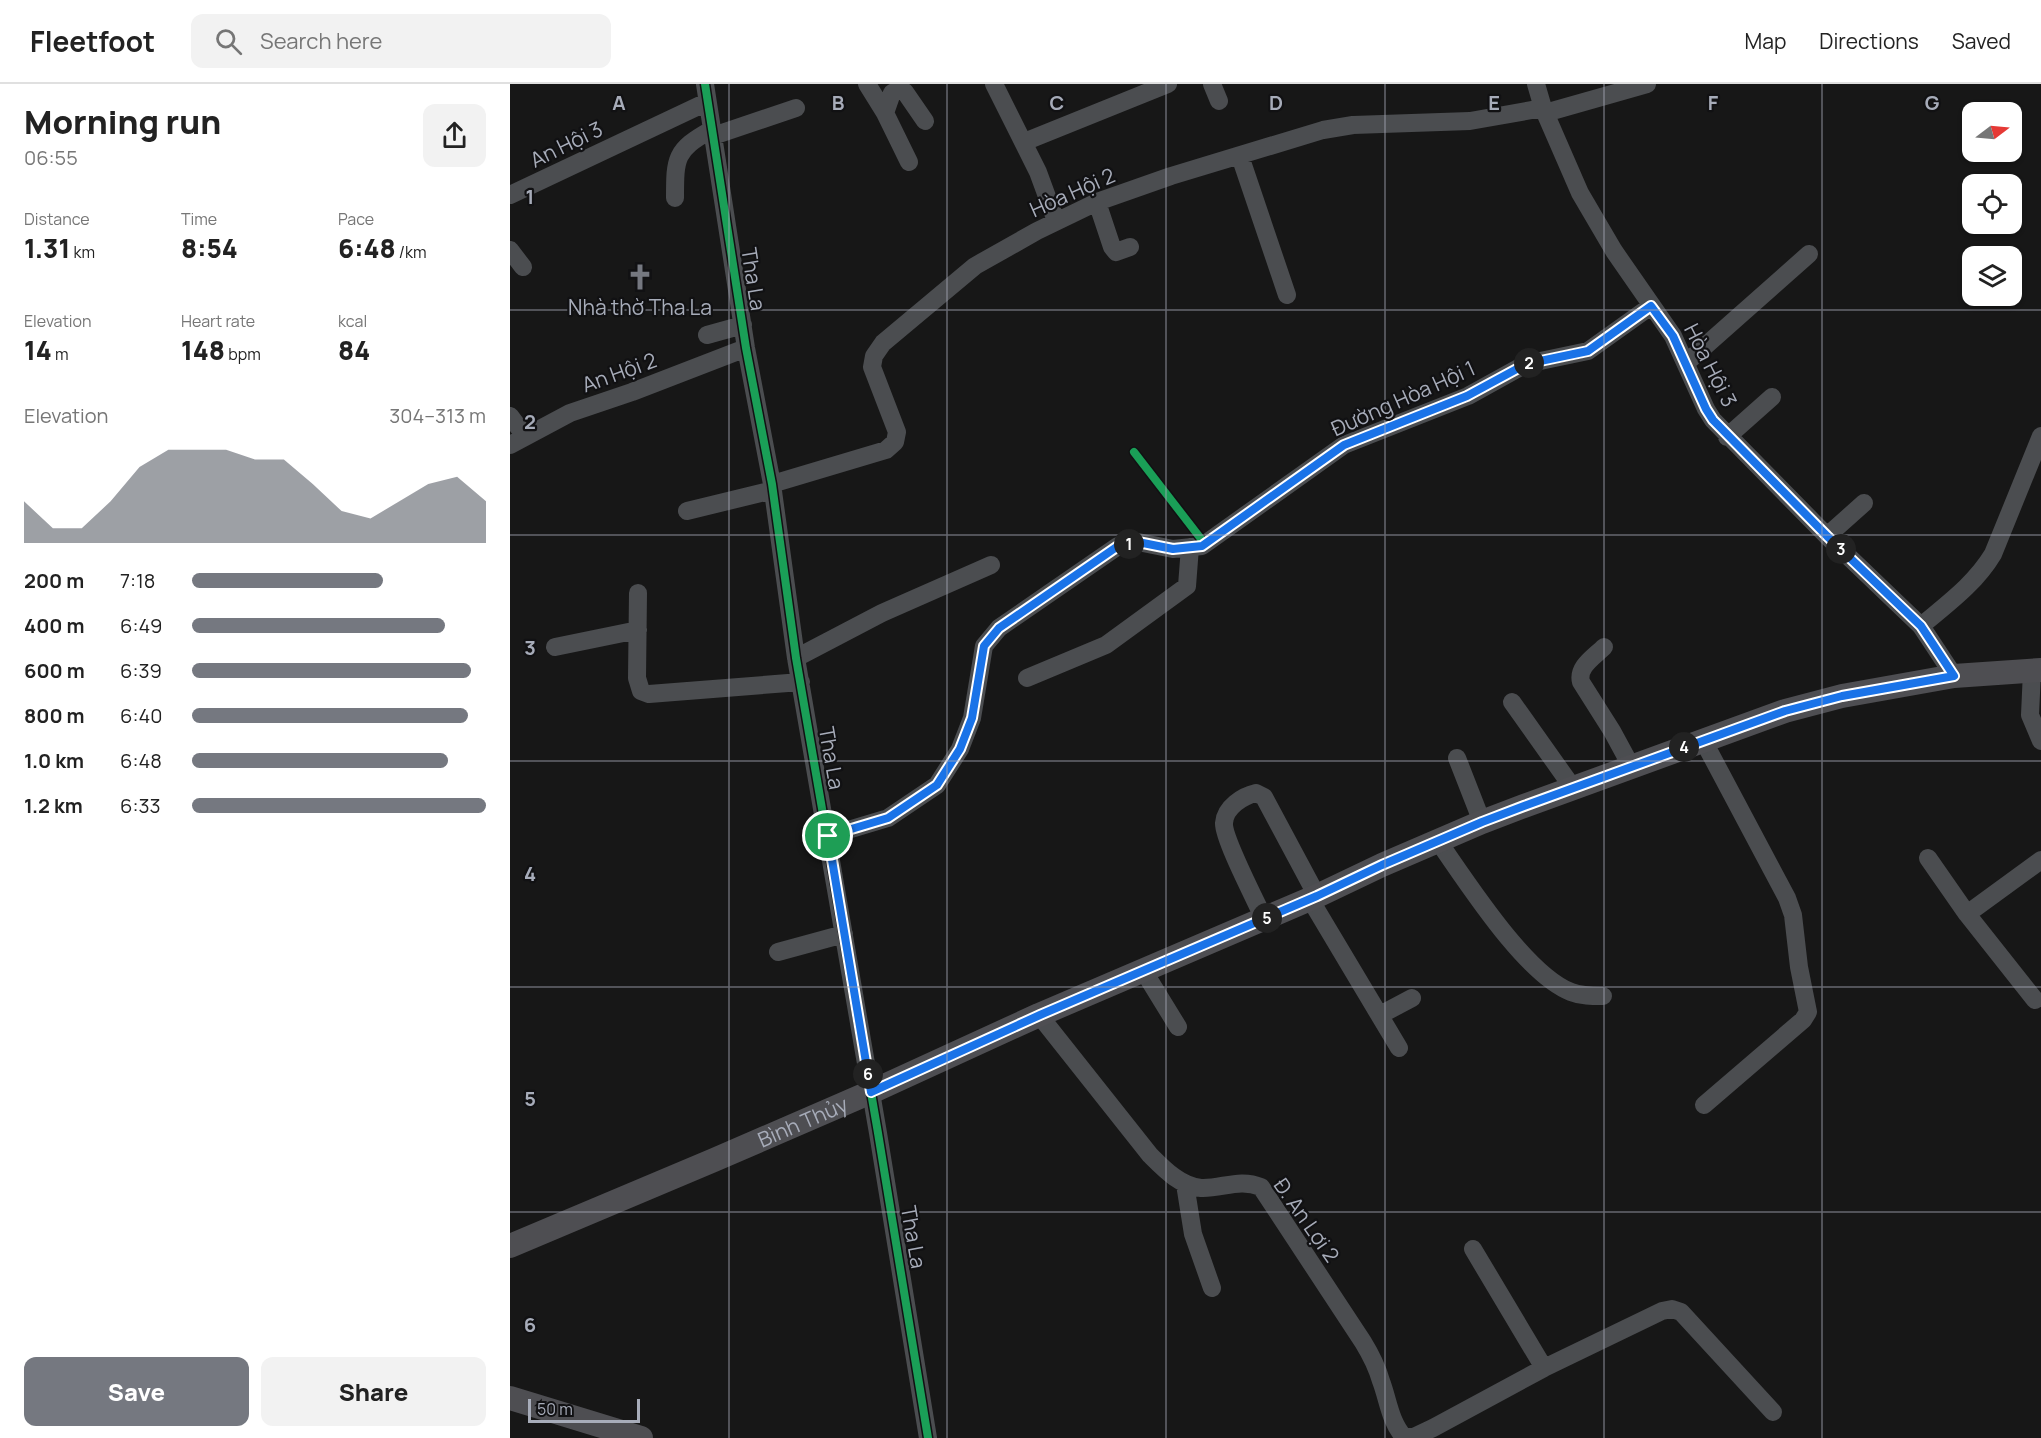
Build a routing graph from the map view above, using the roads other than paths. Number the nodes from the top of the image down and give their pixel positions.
1 (867, 84) edge
2 (994, 84) edge
3 (1168, 84) edge
4 (1536, 84) edge
5 (1647, 84) edge
6 (706, 93) edge
7 (796, 108) dead end
8 (1544, 110) junction
9 (885, 113) junction
10 (925, 121) dead end
11 (712, 133) junction
12 (1024, 142) junction
13 (1240, 156) junction
14 (909, 162) dead end
15 (510, 195) edge
16 (675, 198) dead end
17 (1097, 202) junction
18 (1056, 221) junction
19 (1130, 247) dead end
20 (510, 250) edge
21 (1809, 254) dead end
22 (523, 267) dead end
23 (1287, 295) dead end
24 (1651, 306) junction
25 (743, 325) junction
26 (707, 335) dead end
27 (746, 348) junction
28 (1686, 363) junction
29 (1772, 397) dead end
30 (510, 416) edge
31 (2041, 436) edge
32 (1727, 437) junction
33 (517, 440) edge
34 (772, 487) junction
35 (1863, 503) dead end
36 (687, 512) dead end
37 (1827, 536) junction
38 (1190, 547) junction
39 (991, 565) dead end
40 (638, 593) dead end
41 (1921, 626) junction
42 (638, 630) junction
43 (555, 647) dead end
44 (1604, 647) dead end
45 (796, 658) junction
46 (2036, 670) edge
47 (1954, 676) junction
48 (1027, 678) dead end
49 (801, 682) junction
50 (1512, 702) dead end
51 (1703, 740) junction
52 (2041, 741) edge
53 (1457, 758) dead end
54 (1631, 766) junction
55 (1573, 788) junction
56 (1482, 822) junction
57 (828, 836) junction
58 (1438, 841) junction
59 (1928, 858) dead end
60 (2041, 860) edge
61 (1313, 898) junction
62 (1966, 914) junction
63 (1264, 919) junction
64 (844, 934) junction
65 (778, 952) dead end
66 (1143, 970) junction
67 (1603, 996) dead end
68 (1412, 999) dead end
69 (2035, 1000) dead end
70 (1040, 1015) junction
71 (1380, 1015) junction
72 (1178, 1027) dead end
73 (1399, 1048) dead end
74 (871, 1092) junction
75 (1704, 1105) dead end
76 (1185, 1184) junction
77 (510, 1246) edge
78 (1473, 1249) dead end
79 (1212, 1288) dead end
80 (1544, 1368) junction
81 (510, 1398) edge
82 (1773, 1412) dead end
83 (1414, 1437) edge
84 (640, 1438) edge
85 (928, 1438) edge

1 - 9 street
2 - 12 street
3 - 12 street
4 - 8 street, Hòa Hội 3
5 - 8 street, Hòa Hội 2
6 - 11 street, Tha La
6 - 15 street, An Hội 3
7 - 11 street
8 - 13 street, Hòa Hội 2
8 - 24 street, Hòa Hội 3
9 - 10 street
9 - 14 street
11 - 16 street
11 - 25 street, Tha La
12 - 18 street
13 - 17 street, Hòa Hội 2
13 - 23 street
17 - 18 street, Hòa Hội 2
17 - 19 street
18 - 34 street, Hòa Hội 2
20 - 22 street
21 - 28 street
24 - 28 street, Hòa Hội 3
24 - 38 street, Đường Hòa Hội 1
25 - 26 street
25 - 27 street, Tha La
27 - 33 street, An Hội 2
27 - 34 street, Tha La
28 - 32 street, Hòa Hội 3
29 - 32 street
30 - 33 street
31 - 41 street
32 - 37 street, Hòa Hội 3
34 - 36 street, Hòa Hội 2
34 - 45 street, Tha La
35 - 37 street
37 - 41 street, Hòa Hội 3
38 - 48 street
38 - 57 street, Đường Hòa Hội 1
39 - 45 street
40 - 42 street
41 - 47 street, Hòa Hội 3
42 - 43 street
42 - 49 street
44 - 54 street
45 - 49 street, Tha La
46 - 47 main road, Bình Thủy
46 - 52 street
47 - 51 main road, Bình Thủy
49 - 57 street, Tha La
50 - 55 street
51 - 54 main road, Bình Thủy
51 - 75 street
53 - 56 street
54 - 55 main road, Bình Thủy
55 - 56 main road, Bình Thủy
56 - 58 main road, Bình Thủy
57 - 64 street, Tha La
58 - 61 main road, Bình Thủy
58 - 67 street
59 - 62 street
60 - 62 street
61 - 63 main road, Bình Thủy
61 - 63 street
61 - 71 street
62 - 69 street
63 - 66 main road, Bình Thủy
64 - 65 street
64 - 74 street, Tha La
66 - 70 main road, Bình Thủy
66 - 72 street
68 - 71 street
70 - 74 main road, Bình Thủy
70 - 76 street
71 - 73 street
74 - 77 main road, Bình Thủy
74 - 85 street, Tha La
76 - 79 street
76 - 83 street, Đ. An Lợi 2
78 - 80 street
80 - 82 street
80 - 83 street
81 - 84 main road

